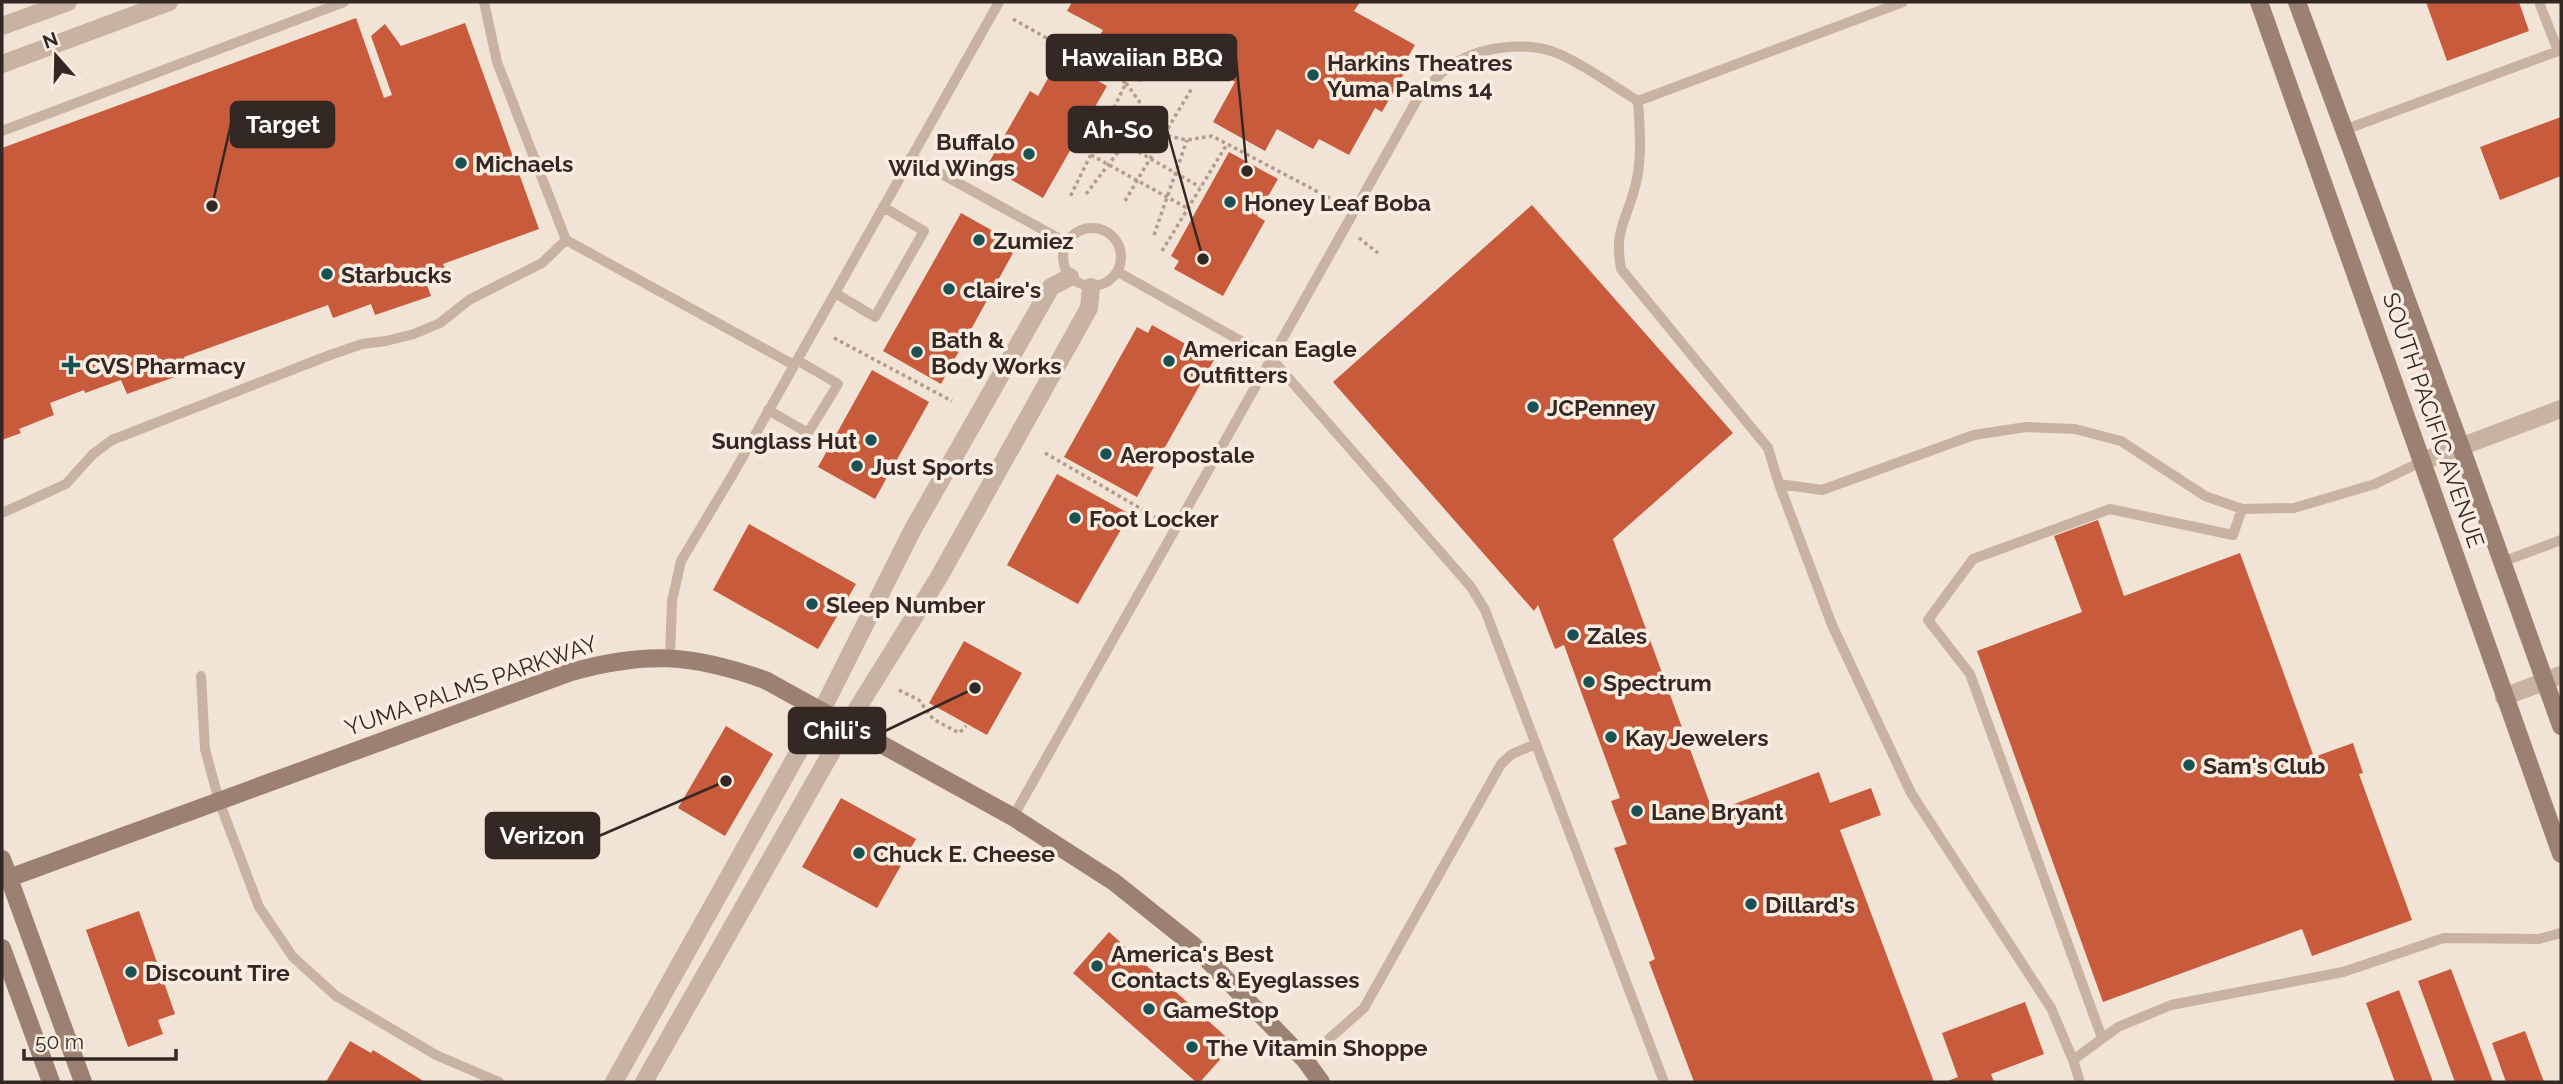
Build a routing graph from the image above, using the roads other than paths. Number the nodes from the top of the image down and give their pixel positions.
1 (68, 2) edge
2 (169, 2) edge
3 (344, 2) edge
4 (484, 2) edge
5 (999, 2) edge
6 (1903, 2) edge
7 (2259, 2) edge
8 (2297, 2) edge
9 (2539, 2) edge
10 (2, 26) edge
11 (2560, 50) edge
12 (2, 64) edge
13 (1638, 101) junction
14 (2344, 130) junction
15 (2, 131) edge
16 (911, 157) junction
17 (883, 207) junction
18 (566, 240) junction
19 (1066, 243) junction
20 (1118, 272) junction
21 (1070, 277) junction
22 (1091, 287) junction
23 (835, 293) junction
24 (1271, 358) junction
25 (795, 363) junction
26 (2561, 409) edge
27 (768, 410) junction
28 (2461, 447) junction
29 (2423, 461) junction
30 (1779, 484) junction
31 (2242, 509) junction
32 (2, 513) edge
33 (2561, 540) edge
34 (2502, 562) junction
35 (670, 657) junction
36 (201, 676) dead end
37 (2553, 678) edge
38 (2504, 697) junction
39 (822, 710) junction
40 (847, 725) junction
41 (2561, 726) edge
42 (1536, 744) junction
43 (219, 802) junction
44 (1013, 817) junction
45 (2561, 854) edge
46 (2, 859) edge
47 (5, 879) edge
48 (2561, 933) edge
49 (2, 948) edge
50 (2102, 1038) junction
51 (2073, 1059) junction
52 (1306, 1060) junction
53 (51, 1082) edge
54 (83, 1082) edge
55 (499, 1082) edge
56 (614, 1082) edge
57 (643, 1082) edge
58 (1321, 1082) edge
59 (1664, 1082) edge
60 (2080, 1082) edge

1 - 10 street
2 - 12 street
3 - 15 lane
4 - 18 lane
5 - 16 lane
6 - 13 lane
7 - 29 street, SOUTH PACIFIC AVENUE
8 - 14 street, SOUTH PACIFIC AVENUE
9 - 11 lane
11 - 14 lane
13 - 24 lane
13 - 30 lane
14 - 28 street, SOUTH PACIFIC AVENUE
16 - 17 lane
16 - 19 lane
17 - 23 lane
17 - 23 lane
18 - 25 lane
18 - 32 lane
19 - 20 lane
19 - 21 lane
20 - 22 lane
20 - 24 lane
21 - 22 lane
21 - 39 street
22 - 40 street
23 - 25 lane
24 - 42 lane
24 - 44 lane
25 - 27 lane
25 - 27 lane
26 - 28 street
27 - 35 lane
28 - 29 street
28 - 34 street, SOUTH PACIFIC AVENUE
29 - 31 lane
29 - 38 street, SOUTH PACIFIC AVENUE
30 - 31 lane
30 - 51 lane
31 - 50 lane
33 - 34 lane
34 - 37 street, SOUTH PACIFIC AVENUE
35 - 39 street, YUMA PALMS PARKWAY
35 - 43 street, YUMA PALMS PARKWAY
36 - 43 lane
37 - 38 street
37 - 41 street, SOUTH PACIFIC AVENUE
38 - 45 street, SOUTH PACIFIC AVENUE
39 - 40 street, YUMA PALMS PARKWAY
39 - 56 street
40 - 44 street, YUMA PALMS PARKWAY
40 - 57 street
42 - 52 lane
42 - 59 lane
43 - 47 street, YUMA PALMS PARKWAY
43 - 55 lane
44 - 52 street, YUMA PALMS PARKWAY
46 - 47 street
47 - 54 street
48 - 50 lane
49 - 53 street
50 - 51 lane
51 - 60 lane
52 - 58 street, YUMA PALMS PARKWAY

